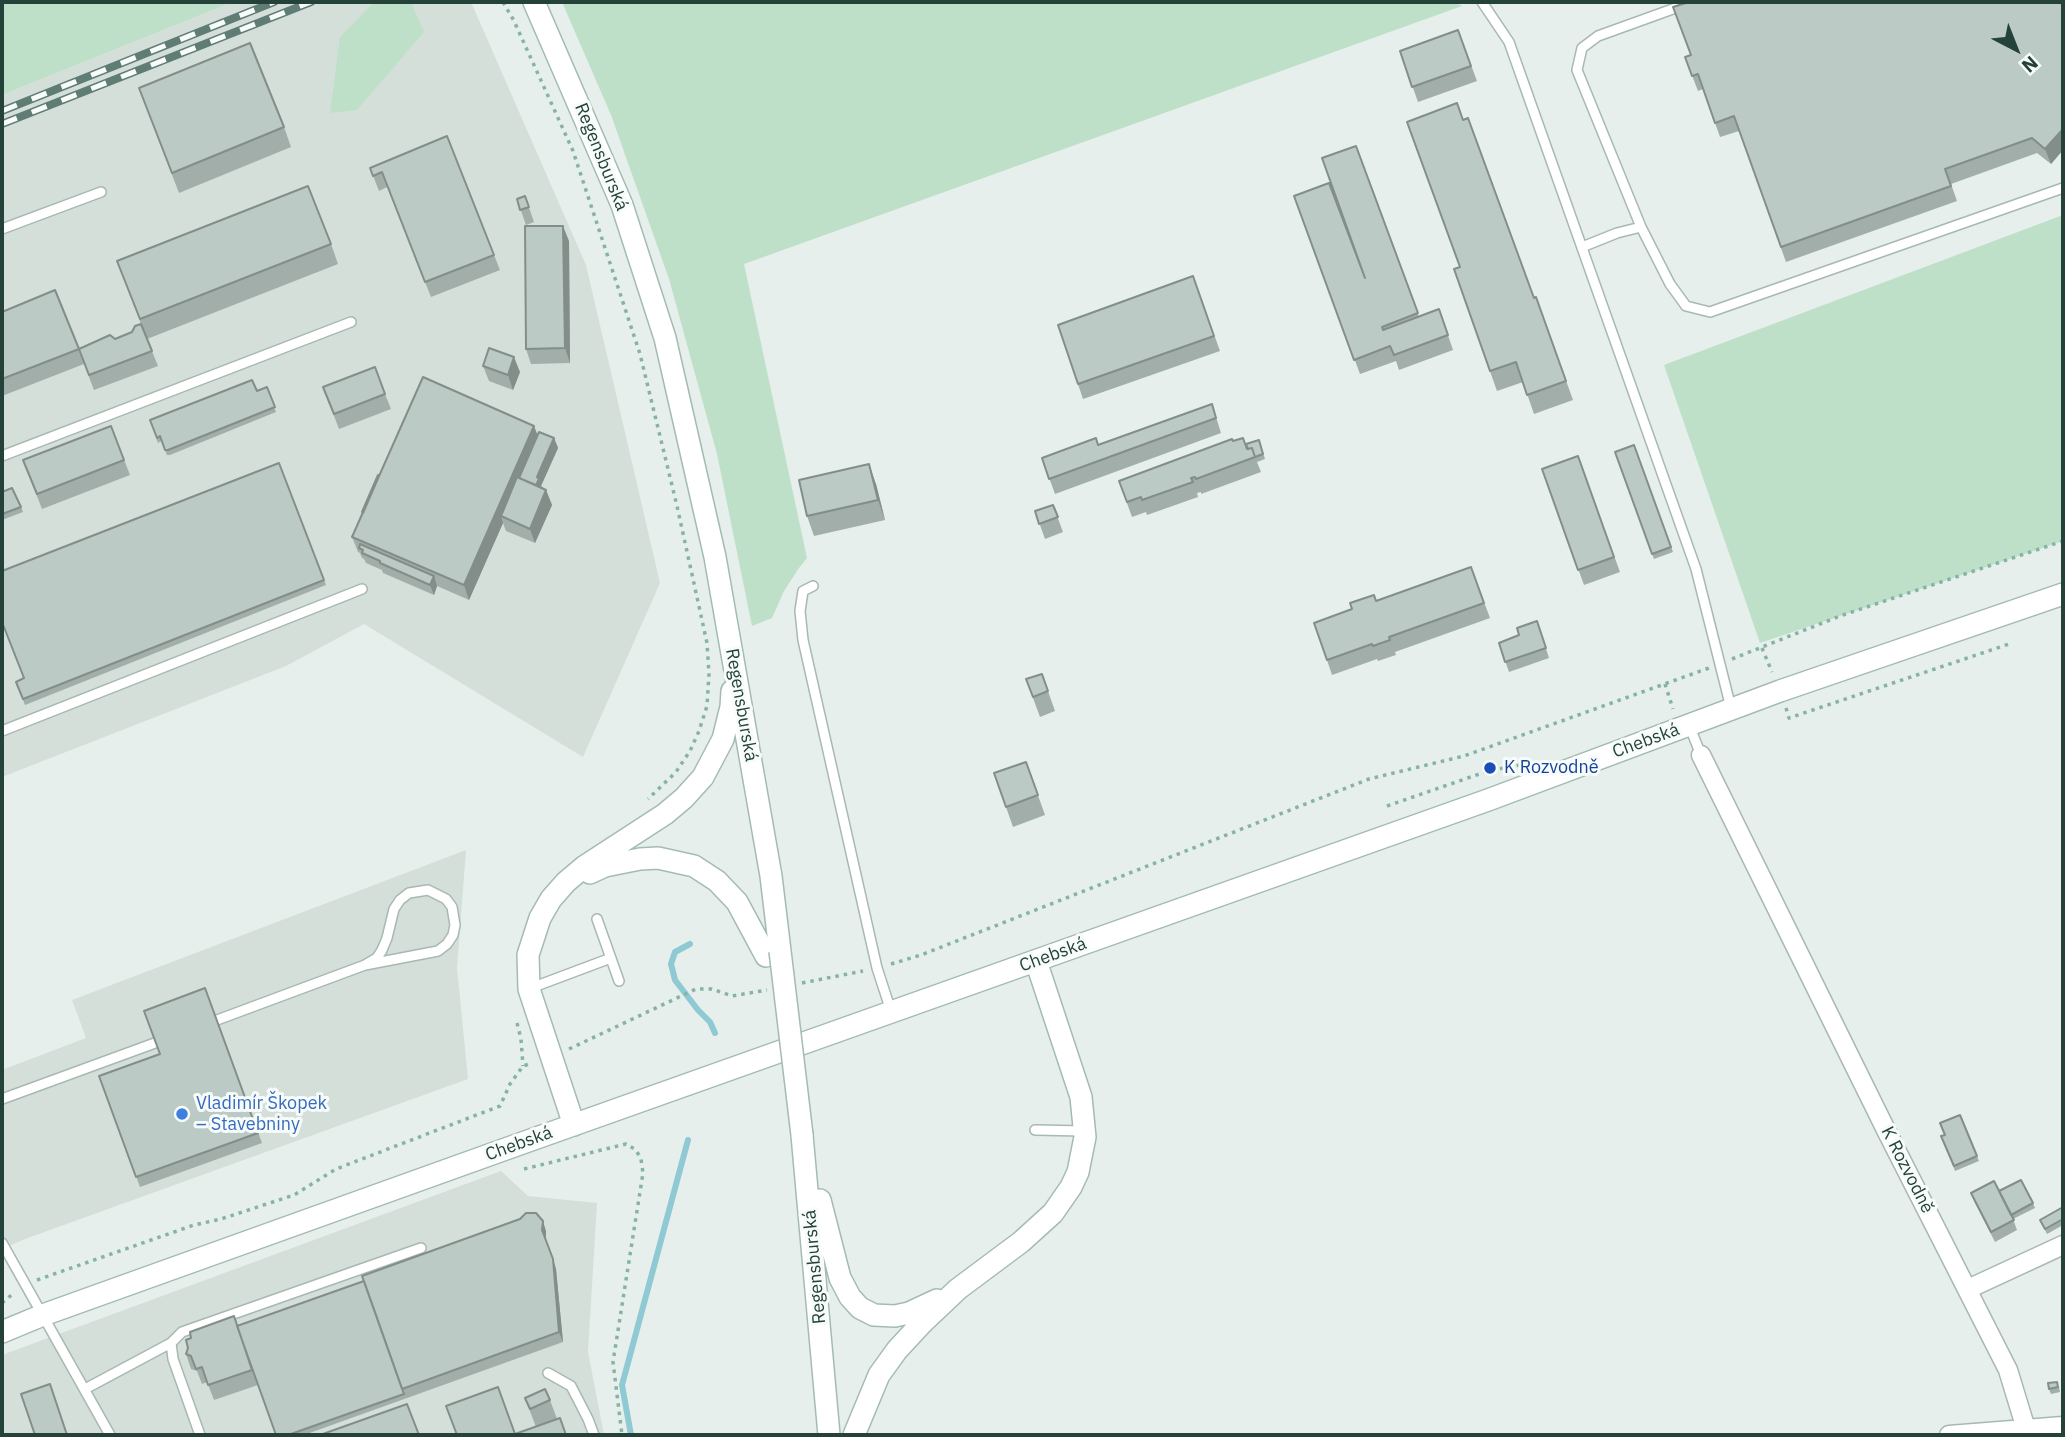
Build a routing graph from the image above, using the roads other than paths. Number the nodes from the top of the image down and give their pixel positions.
1 (534, 2) edge
2 (1484, 2) edge
3 (1692, 2) edge
4 (2063, 188) edge
5 (101, 192) dead end
6 (1641, 227) junction
7 (2, 229) edge
8 (1582, 247) junction
9 (351, 322) dead end
10 (2, 456) edge
11 (813, 586) dead end
12 (362, 589) dead end
13 (2063, 594) edge
14 (728, 630) junction
15 (1731, 709) junction
16 (1682, 719) junction
17 (2, 731) edge
18 (1701, 755) joint
19 (551, 899) junction
20 (597, 919) dead end
21 (773, 954) junction
22 (611, 958) junction
23 (1036, 961) junction
24 (365, 965) junction
25 (619, 981) dead end
26 (529, 989) junction
27 (891, 1013) junction
28 (217, 1020) edge
29 (155, 1042) edge
30 (2, 1100) edge
31 (574, 1125) junction
32 (1035, 1130) dead end
33 (1085, 1131) junction
34 (809, 1170) junction
35 (2, 1243) edge
36 (2063, 1245) edge
37 (421, 1248) dead end
38 (1968, 1289) junction
39 (958, 1290) junction
40 (43, 1315) junction
41 (2, 1332) edge
42 (171, 1343) junction
43 (548, 1373) dead end
44 (85, 1389) junction
45 (2063, 1426) edge
46 (2026, 1429) junction
47 (110, 1435) edge
48 (200, 1435) edge
49 (594, 1435) edge
50 (830, 1435) edge
51 (854, 1435) edge
52 (1949, 1435) edge

1 - 14 main road, Regensburská
2 - 8 lane
3 - 6 lane
4 - 6 lane
5 - 7 lane
6 - 8 lane
8 - 15 lane
9 - 10 lane
11 - 27 lane
12 - 17 lane
13 - 15 main road, Chebská
14 - 19 main road
14 - 21 main road, Regensburská
15 - 16 main road, Chebská
16 - 18 lane, K Rozvodně
16 - 23 main road, Chebská
18 - 38 street, K Rozvodně
19 - 21 main road
19 - 26 main road
20 - 22 lane
21 - 34 main road, Regensburská, bridge
22 - 25 lane
22 - 26 lane
23 - 27 main road, Chebská
23 - 33 main road
24 - 24 lane
24 - 28 lane
26 - 31 main road
27 - 31 main road, Chebská
29 - 30 lane
31 - 40 main road, Chebská
32 - 33 lane
33 - 39 main road
34 - 39 main road
34 - 50 main road, Regensburská
35 - 40 lane
36 - 38 street
37 - 42 lane
38 - 46 street, K Rozvodně
39 - 51 main road
40 - 41 main road, Chebská
40 - 44 lane
42 - 44 lane
42 - 48 lane
43 - 49 lane
44 - 47 lane
45 - 46 street
46 - 52 street

